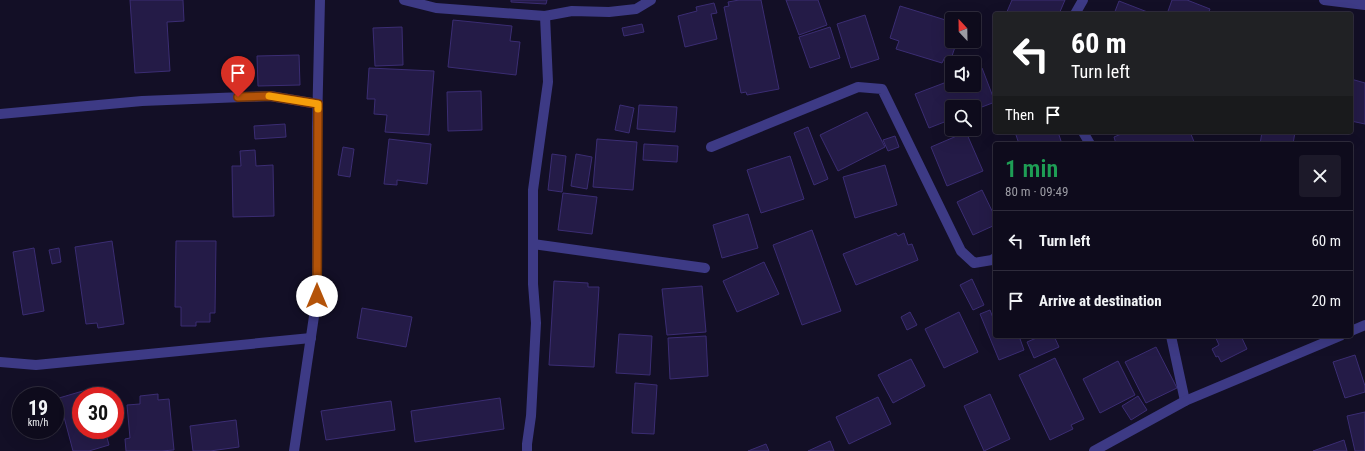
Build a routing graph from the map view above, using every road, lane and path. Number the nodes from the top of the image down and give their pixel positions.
1 (320, 0) edge
2 (404, 0) edge
3 (651, 0) edge
4 (1083, 0) edge
5 (1324, 0) edge
6 (1365, 5) edge
7 (1076, 12) edge
8 (545, 16) junction
9 (318, 104) junction
10 (0, 114) edge
11 (711, 148) dead end
12 (533, 244) junction
13 (993, 259) edge
14 (705, 268) dead end
15 (1365, 325) edge
16 (1353, 330) edge
17 (311, 338) junction
18 (1171, 338) edge
19 (1335, 338) edge
20 (0, 362) edge
21 (1185, 401) junction
22 (294, 451) edge
23 (527, 451) edge
24 (1094, 451) edge

1 - 9 street
2 - 8 street
3 - 8 street
4 - 7 street
5 - 6 street
8 - 12 street
9 - 10 street
9 - 17 street
11 - 13 street
12 - 14 street
12 - 23 street
15 - 16 street
17 - 20 street
17 - 22 street
18 - 21 street
19 - 21 street
21 - 24 street

